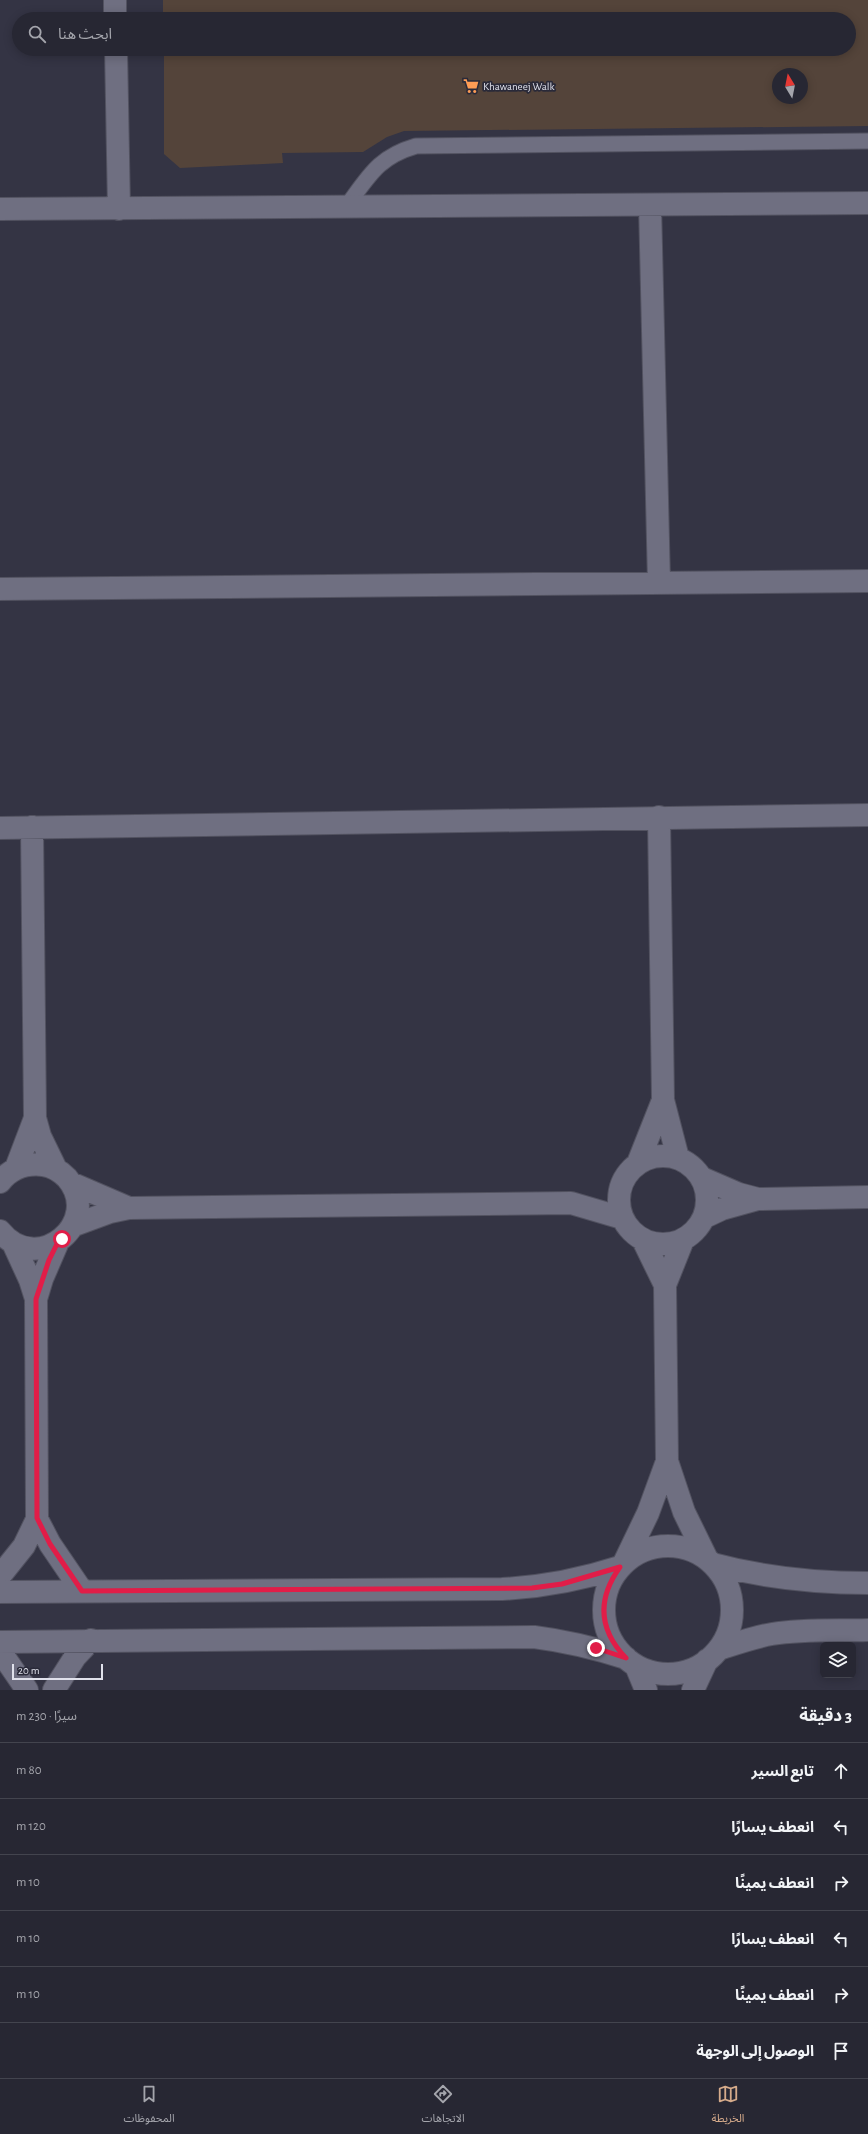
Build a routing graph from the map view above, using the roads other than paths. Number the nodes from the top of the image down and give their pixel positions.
1 (115, 0) edge
2 (115, 12) edge
3 (116, 56) edge
4 (868, 141) edge
5 (868, 202) edge
6 (650, 205) junction
7 (346, 207) junction
8 (0, 209) edge
9 (119, 209) junction
10 (868, 581) edge
11 (659, 583) junction
12 (0, 589) edge
13 (868, 815) edge
14 (659, 817) junction
15 (32, 827) junction
16 (0, 828) edge
17 (664, 1100) junction
18 (35, 1118) junction
19 (678, 1158) junction
20 (638, 1163) junction
21 (16, 1168) junction
22 (64, 1176) junction
23 (702, 1178) junction
24 (0, 1182) edge
25 (622, 1182) junction
26 (868, 1197) edge
27 (758, 1199) junction
28 (571, 1203) junction
29 (130, 1208) junction
30 (704, 1217) junction
31 (622, 1218) junction
32 (72, 1226) junction
33 (7, 1237) edge
34 (643, 1240) junction
35 (684, 1240) junction
36 (58, 1242) junction
37 (664, 1285) junction
38 (36, 1299) junction
39 (667, 1461) junction
40 (37, 1518) junction
41 (710, 1562) junction
42 (622, 1565) junction
43 (0, 1576) edge
44 (868, 1583) edge
45 (82, 1591) junction
46 (0, 1592) edge
47 (868, 1630) edge
48 (91, 1640) junction
49 (0, 1642) edge
50 (0, 1651) edge
51 (713, 1654) junction
52 (631, 1662) junction
53 (27, 1690) edge
54 (54, 1690) edge
55 (646, 1690) edge
56 (693, 1690) edge

1 - 2 street
3 - 9 street
4 - 7 lane
5 - 6 street
6 - 7 street
6 - 11 street
7 - 9 street
8 - 9 street
10 - 11 street
11 - 12 street
13 - 14 street
14 - 15 street
14 - 17 street
15 - 16 street
15 - 18 street
17 - 19 street
17 - 20 street
18 - 21 street
18 - 22 street
19 - 20 street
19 - 23 street
20 - 25 street
21 - 22 street
21 - 24 street
22 - 29 street
22 - 32 street
23 - 27 street
23 - 30 street
25 - 28 street
25 - 31 street
26 - 27 street
27 - 30 street
28 - 29 street
28 - 31 street
29 - 32 street
30 - 35 street
31 - 34 street
32 - 36 street
33 - 36 street
33 - 38 street
34 - 35 street
34 - 37 street
35 - 37 street
36 - 38 street
37 - 39 street
38 - 40 street
39 - 41 street
39 - 42 street
40 - 43 street
40 - 45 street
41 - 42 street
41 - 44 street
41 - 51 street
42 - 45 street
42 - 52 street
45 - 46 street
47 - 51 street
48 - 49 street
48 - 52 street
48 - 54 street
50 - 53 street
51 - 52 street
51 - 56 street
52 - 55 street

